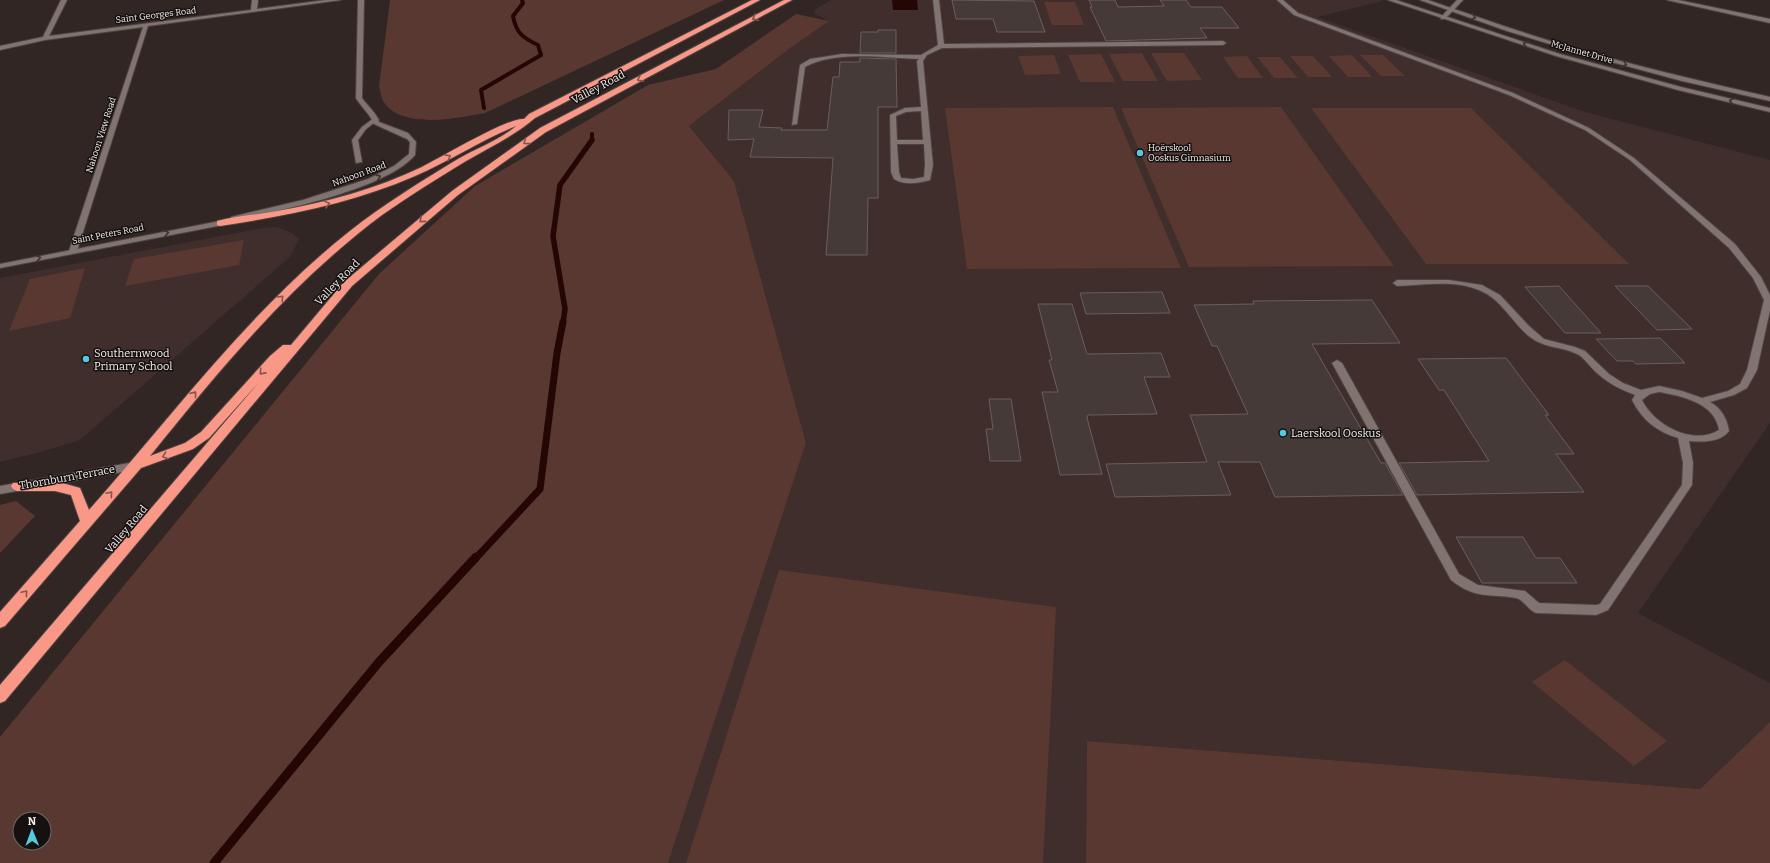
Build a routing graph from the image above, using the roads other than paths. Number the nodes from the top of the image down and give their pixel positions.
1 (64, 0) edge
2 (255, 0) edge
3 (338, 0) edge
4 (361, 0) edge
5 (757, 0) edge
6 (789, 0) edge
7 (936, 0) edge
8 (1280, 0) edge
9 (1391, 0) edge
10 (1423, 0) edge
11 (1460, 0) edge
12 (1670, 0) edge
13 (1450, 9) junction
14 (254, 11) junction
15 (1443, 18) junction
16 (1770, 21) edge
17 (146, 25) junction
18 (45, 38) junction
19 (1223, 43) dead end
20 (941, 46) junction
21 (0, 48) edge
22 (923, 57) junction
23 (1770, 99) edge
24 (925, 109) junction
25 (1770, 110) edge
26 (532, 116) junction
27 (376, 119) junction
28 (794, 124) dead end
29 (894, 142) junction
30 (927, 142) junction
31 (358, 162) dead end
32 (220, 223) junction
33 (73, 251) junction
34 (0, 266) edge
35 (1397, 283) dead end
36 (321, 316) junction
37 (1337, 363) dead end
38 (1640, 394) junction
39 (1701, 401) junction
40 (1683, 436) junction
41 (135, 466) junction
42 (17, 486) junction
43 (0, 490) edge
44 (86, 521) junction
45 (0, 622) edge
46 (0, 696) edge

1 - 18 street
2 - 14 street
3 - 14 street, Saint Georges Road
4 - 27 street, Nahoon Road
5 - 26 highway, Valley Road
6 -> 36 highway, Valley Road
7 - 20 street
8 - 39 street
9 - 15 street, McJannet Drive
10 - 13 street, McJannet Drive
11 - 13 street
12 - 16 street
13 - 15 street
13 -> 23 street, McJannet Drive
14 - 17 street, Saint Georges Road
25 -> 15 street, McJannet Drive
17 - 18 street, Saint Georges Road
17 - 33 street, Nahoon View Road
18 - 21 street, Saint Georges Road
19 - 20 street
20 - 22 street
22 - 24 street
22 - 28 street
24 - 29 street
24 - 30 street
32 -> 26 highway
41 -> 26 highway, Valley Road
27 - 31 street
32 -> 27 street, Nahoon Road
29 - 30 street
29 - 30 street
33 -> 32 street, Saint Peters Road
34 -> 33 street, Saint Peters Road
35 - 38 street
36 -> 41 highway
36 - 46 highway, Valley Road
37 - 40 street
38 - 39 street
38 - 40 street
39 - 40 street
41 - 42 street, Thornburn Terrace
44 -> 41 highway, Valley Road
42 - 43 street, Thornburn Terrace
42 - 44 highway
45 -> 44 highway, Valley Road

